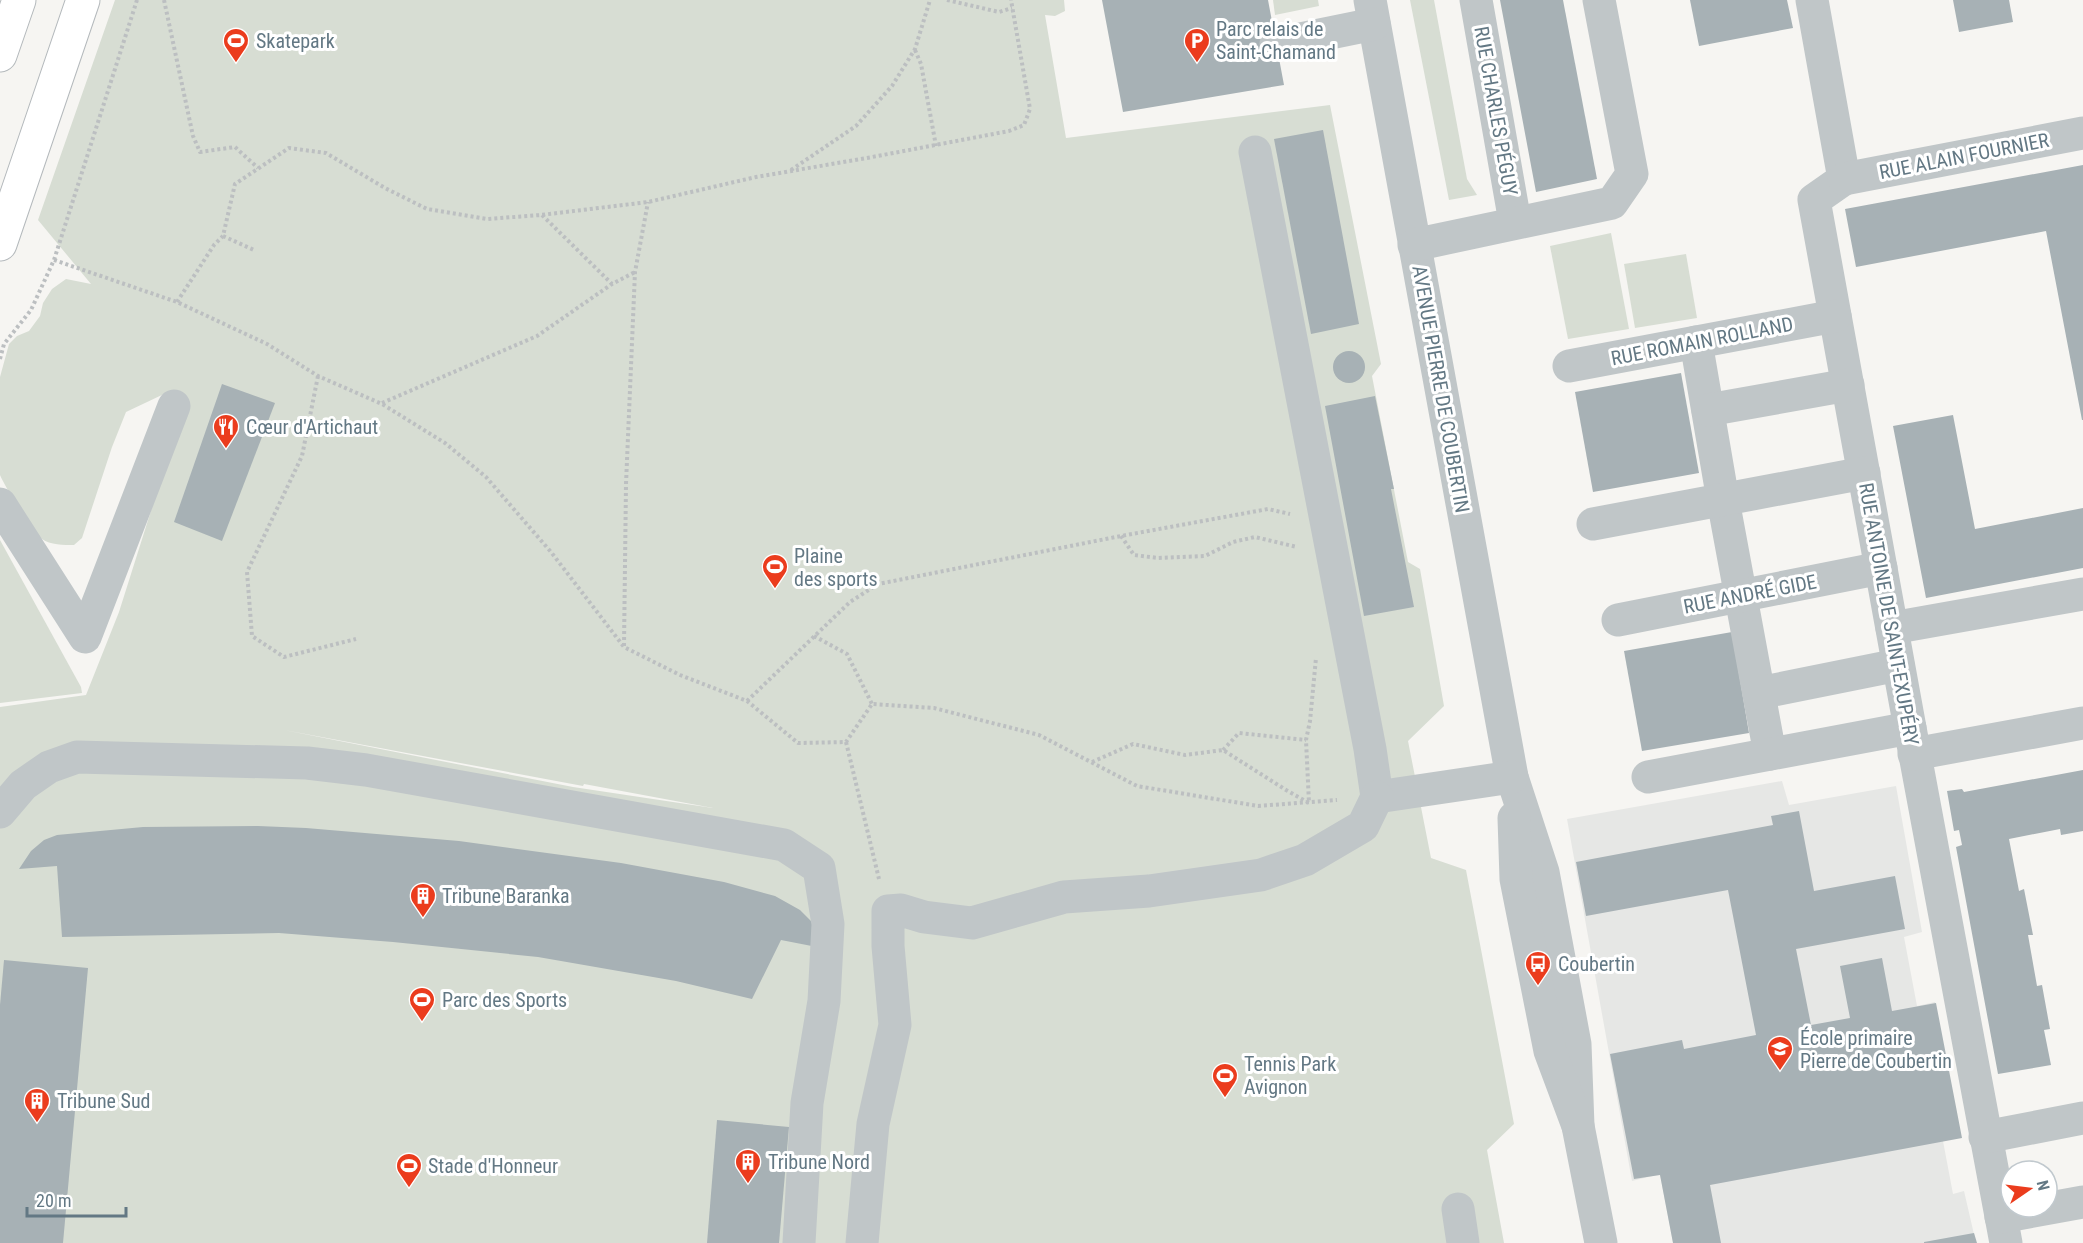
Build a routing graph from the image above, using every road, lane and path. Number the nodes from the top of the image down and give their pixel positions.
1 (19, 0) edge
2 (83, 0) edge
3 (136, 0) edge
4 (164, 0) edge
5 (930, 0) edge
6 (947, 0) edge
7 (1011, 0) edge
8 (1476, 0) edge
9 (1599, 0) edge
10 (1812, 0) edge
11 (1012, 8) junction
12 (1372, 12) edge
13 (1276, 44) dead end
14 (915, 50) junction
15 (0, 55) edge
16 (2083, 133) edge
17 (936, 146) junction
18 (1255, 152) dead end
19 (258, 168) junction
20 (788, 171) junction
21 (1844, 179) junction
22 (648, 202) junction
23 (541, 215) junction
24 (1515, 222) junction
25 (223, 236) junction
26 (0, 244) edge
27 (1414, 245) junction
28 (254, 250) dead end
29 (54, 260) junction
30 (635, 272) junction
31 (612, 284) junction
32 (177, 302) junction
33 (1835, 316) junction
34 (1696, 342) junction
35 (0, 359) edge
36 (1569, 366) dead end
37 (318, 376) junction
38 (1848, 385) junction
39 (382, 404) junction
40 (174, 406) dead end
41 (1708, 410) junction
42 (1864, 473) junction
43 (1723, 500) junction
44 (0, 504) edge
45 (1292, 514) dead end
46 (1593, 524) dead end
47 (1121, 536) junction
48 (1301, 547) dead end
49 (1881, 568) junction
50 (2083, 594) edge
51 (1741, 596) junction
52 (1618, 620) dead end
53 (1892, 628) junction
54 (814, 636) junction
55 (356, 639) dead end
56 (624, 647) junction
57 (1317, 650) dead end
58 (1899, 665) junction
59 (1759, 693) junction
60 (747, 701) junction
61 (872, 704) junction
62 (2083, 723) edge
63 (1306, 740) junction
64 (1912, 741) junction
65 (846, 742) junction
66 (1223, 750) junction
67 (1770, 754) junction
68 (1092, 762) junction
69 (1512, 777) junction
70 (1648, 777) dead end
71 (1377, 797) junction
72 (1309, 803) junction
73 (0, 812) edge
74 (888, 911) junction
75 (2083, 1118) edge
76 (1985, 1137) junction
77 (2083, 1202) edge
78 (1458, 1209) dead end
79 (2003, 1230) edge
80 (799, 1243) edge
81 (862, 1243) edge
82 (1463, 1243) edge
83 (1601, 1243) edge

1 - 15 main road
2 - 26 main road
3 - 29 path
4 - 19 path
5 - 14 path
6 - 11 path
7 - 11 path
8 - 24 street, RUE CHARLES PÉGUY
9 - 24 street
10 - 21 street
11 - 17 path
12 - 13 street
12 - 27 street, AVENUE PIERRE DE COUBERTIN
14 - 17 path
14 - 20 path
16 - 21 street, RUE ALAIN FOURNIER
17 - 20 path
18 - 71 street
19 - 23 path
19 - 25 path
20 - 22 path
21 - 33 street, RUE ANTOINE DE SAINT-EXUPÉRY
22 - 23 path
22 - 30 path
23 - 31 path
24 - 27 street
25 - 28 path
25 - 32 path
27 - 69 street, AVENUE PIERRE DE COUBERTIN
29 - 32 path
29 - 35 path
30 - 31 path
30 - 56 path
31 - 39 path
32 - 37 path
33 - 34 street, RUE ROMAIN ROLLAND
33 - 38 street, RUE ANTOINE DE SAINT-EXUPÉRY
34 - 36 street, RUE ROMAIN ROLLAND
34 - 41 street
37 - 39 path
37 - 55 path
38 - 41 street
38 - 42 street, RUE ANTOINE DE SAINT-EXUPÉRY
39 - 56 path
40 - 44 street
41 - 43 street
42 - 43 street
42 - 49 street, RUE ANTOINE DE SAINT-EXUPÉRY
43 - 46 street
43 - 51 street
45 - 47 path
47 - 48 path
47 - 54 path
49 - 51 street, RUE ANDRÉ GIDE
49 - 53 street, RUE ANTOINE DE SAINT-EXUPÉRY
50 - 53 street
51 - 52 street, RUE ANDRÉ GIDE
51 - 59 street
53 - 58 street, RUE ANTOINE DE SAINT-EXUPÉRY
54 - 60 path
54 - 61 path
56 - 60 path
57 - 63 path
58 - 59 street
58 - 64 street, RUE ANTOINE DE SAINT-EXUPÉRY
59 - 67 street
60 - 65 path
61 - 65 path
61 - 68 path
62 - 64 street
63 - 66 path
63 - 72 path
64 - 67 street
64 - 76 street, RUE ANTOINE DE SAINT-EXUPÉRY
65 - 74 path
66 - 68 path
66 - 72 path
67 - 70 street
68 - 72 path
69 - 71 street
69 - 83 street, AVENUE PIERRE DE COUBERTIN
71 - 72 path
71 - 74 street
73 - 80 street
74 - 81 street
75 - 76 street
76 - 79 street, RUE ANTOINE DE SAINT-EXUPÉRY
77 - 79 street
78 - 82 street

